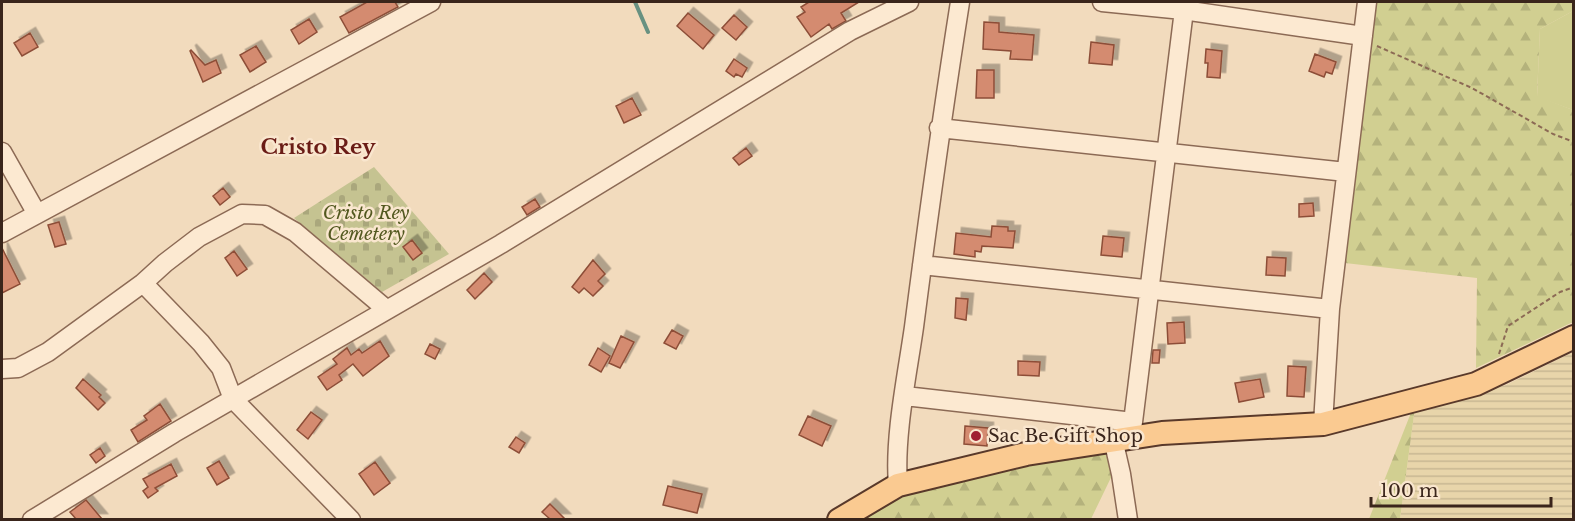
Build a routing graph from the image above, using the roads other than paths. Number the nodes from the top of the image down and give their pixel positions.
1 (431, 2) edge
2 (909, 2) edge
3 (960, 2) edge
4 (1102, 2) edge
5 (1367, 2) edge
6 (1184, 6) edge
7 (1363, 36) junction
8 (939, 128) junction
9 (2, 152) edge
10 (1166, 152) junction
11 (1346, 172) junction
12 (37, 214) junction
13 (2, 233) edge
14 (922, 265) junction
15 (142, 283) junction
16 (1149, 291) junction
17 (386, 309) junction
18 (1330, 309) junction
19 (1574, 337) edge
20 (2, 369) edge
21 (905, 396) junction
22 (233, 399) junction
23 (1323, 424) junction
24 (1126, 433) junction
25 (898, 485) junction
26 (32, 519) edge
27 (351, 519) edge
28 (839, 519) edge
29 (1128, 519) edge

1 - 12 street
2 - 17 street
3 - 8 street
4 - 6 street
5 - 7 street
6 - 7 street
6 - 10 street
7 - 11 street
8 - 10 street
8 - 14 street
9 - 12 street
10 - 11 street
10 - 16 street
11 - 18 street
12 - 13 street
14 - 16 street
14 - 21 street
15 - 17 street
15 - 20 street
15 - 22 street
16 - 18 street
16 - 24 street
17 - 22 street
18 - 23 street
19 - 23 main road
21 - 24 street
21 - 25 street
22 - 26 street
22 - 27 street
23 - 24 main road
24 - 25 main road
24 - 29 street
25 - 28 main road

